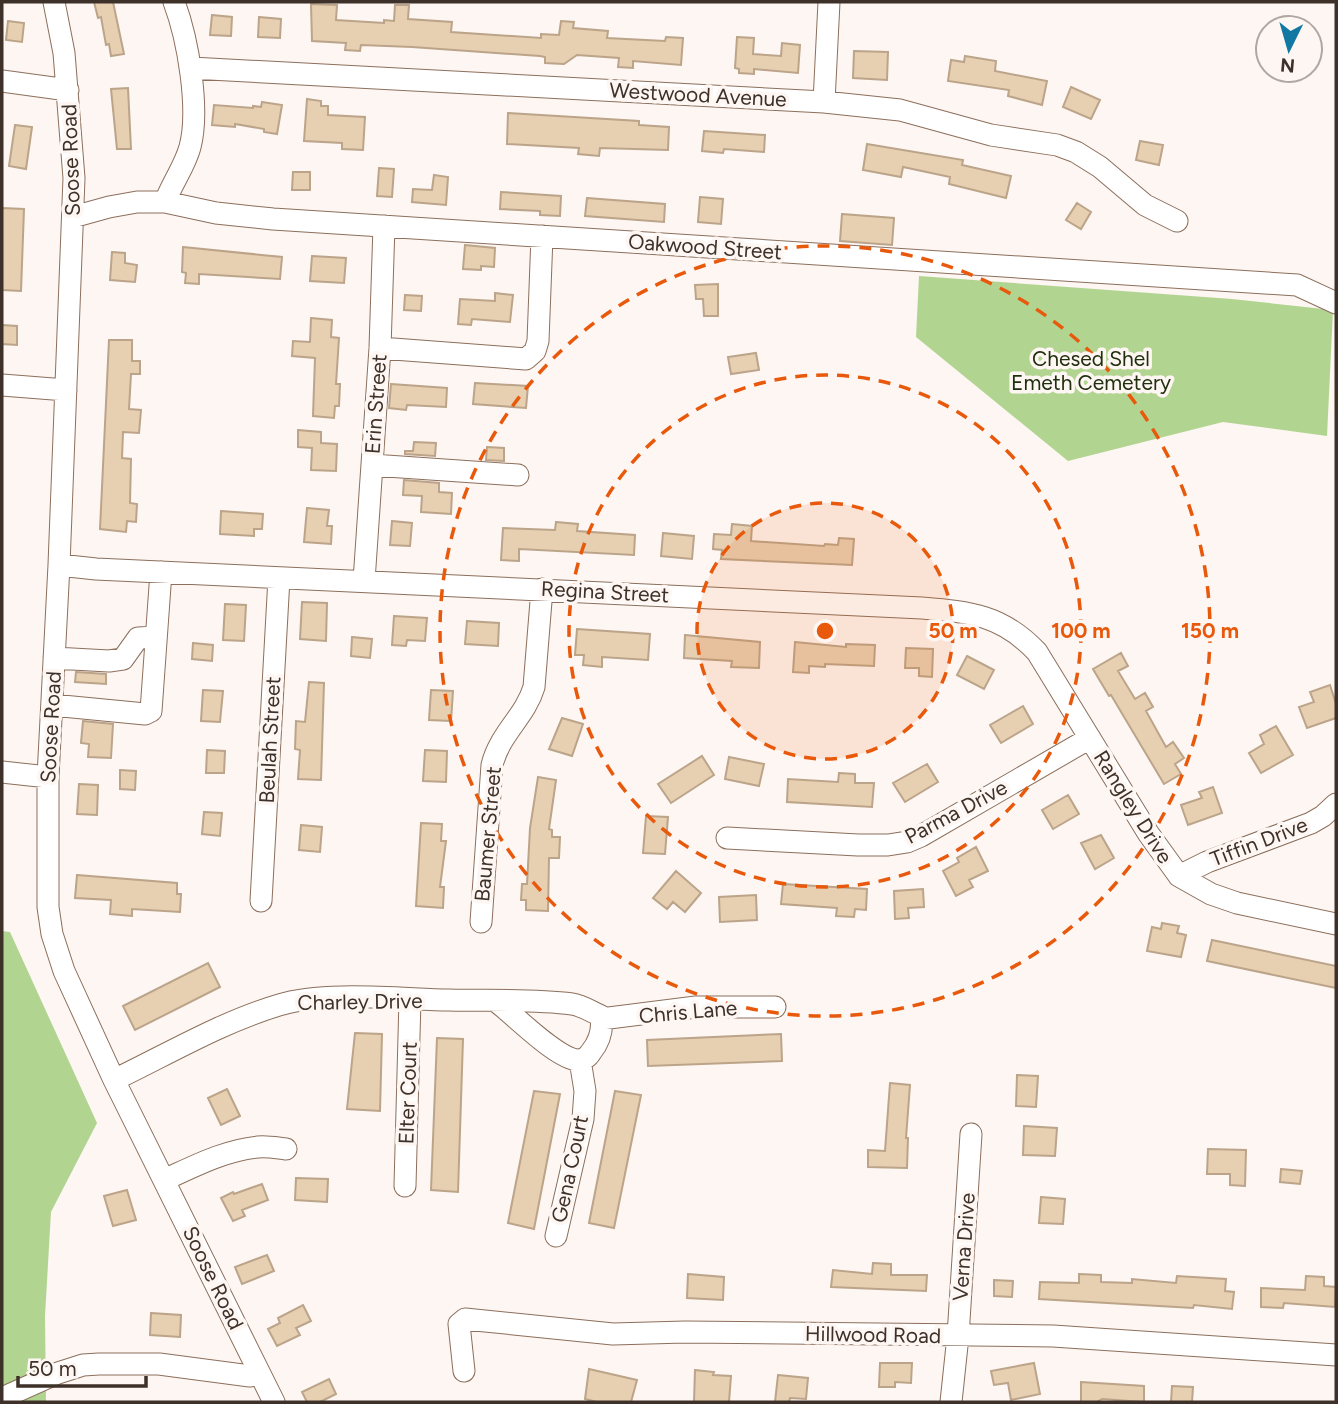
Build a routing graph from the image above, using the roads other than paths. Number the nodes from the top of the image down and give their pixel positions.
1 (54, 2) edge
2 (174, 2) edge
3 (829, 2) edge
4 (191, 68) junction
5 (2, 81) edge
6 (68, 90) junction
7 (824, 102) junction
8 (165, 202) junction
9 (74, 217) junction
10 (1177, 221) dead end
11 (384, 226) junction
12 (542, 236) junction
13 (1336, 303) edge
14 (380, 348) junction
15 (2, 385) edge
16 (66, 390) junction
17 (372, 465) junction
18 (518, 475) dead end
19 (59, 565) junction
20 (161, 572) junction
21 (279, 578) junction
22 (364, 581) junction
23 (542, 589) junction
24 (156, 637) junction
25 (54, 658) junction
26 (52, 705) junction
27 (1090, 738) junction
28 (2, 772) edge
29 (48, 777) junction
30 (1336, 804) edge
31 (727, 838) dead end
32 (1179, 876) junction
33 (261, 901) dead end
34 (481, 922) dead end
35 (1336, 924) edge
36 (410, 999) junction
37 (497, 1002) junction
38 (775, 1007) dead end
39 (601, 1019) junction
40 (580, 1060) junction
41 (114, 1080) junction
42 (971, 1134) dead end
43 (286, 1149) dead end
44 (164, 1180) junction
45 (405, 1186) dead end
46 (556, 1236) dead end
47 (958, 1336) junction
48 (1336, 1355) edge
49 (464, 1371) dead end
50 (260, 1374) junction
51 (2, 1398) edge
52 (274, 1402) edge
53 (951, 1402) edge

1 - 6 street, Soose Road
2 - 4 street
3 - 7 street
4 - 7 street, Westwood Avenue
4 - 8 street
5 - 6 street
6 - 9 street, Soose Road
7 - 10 street, Westwood Avenue
8 - 9 street, Oakwood Street
8 - 11 street, Oakwood Street
9 - 16 street, Soose Road
11 - 12 street, Oakwood Street
11 - 14 street, Erin Street
12 - 13 street, Oakwood Street
12 - 14 street
14 - 17 street, Erin Street
15 - 16 street
16 - 19 street, Soose Road
17 - 18 street
17 - 22 street, Erin Street
19 - 20 street, Regina Street
19 - 25 street, Soose Road
20 - 21 street, Regina Street
20 - 24 street
21 - 22 street, Regina Street
21 - 33 street, Beulah Street
22 - 23 street, Regina Street
23 - 27 street, Regina Street
23 - 34 street, Baumer Street
24 - 25 street
24 - 26 street
25 - 26 street, Soose Road
26 - 29 street, Soose Road
27 - 31 street, Parma Drive
27 - 32 street, Rangley Drive
28 - 29 street
29 - 41 street, Soose Road
30 - 32 street, Tiffin Drive
32 - 35 street, Rangley Drive
36 - 37 street, Charley Drive
36 - 41 street, Charley Drive
36 - 45 street, Elter Court
37 - 39 street, Charley Drive
37 - 40 street
38 - 39 street, Chris Lane
39 - 40 street
40 - 46 street, Gena Court
41 - 44 street, Soose Road
42 - 47 street, Verna Drive
43 - 44 street
44 - 50 street, Soose Road
47 - 48 street, Hillwood Road
47 - 49 street, Hillwood Road
47 - 53 street, Verna Drive
50 - 51 street
50 - 52 street, Soose Road

